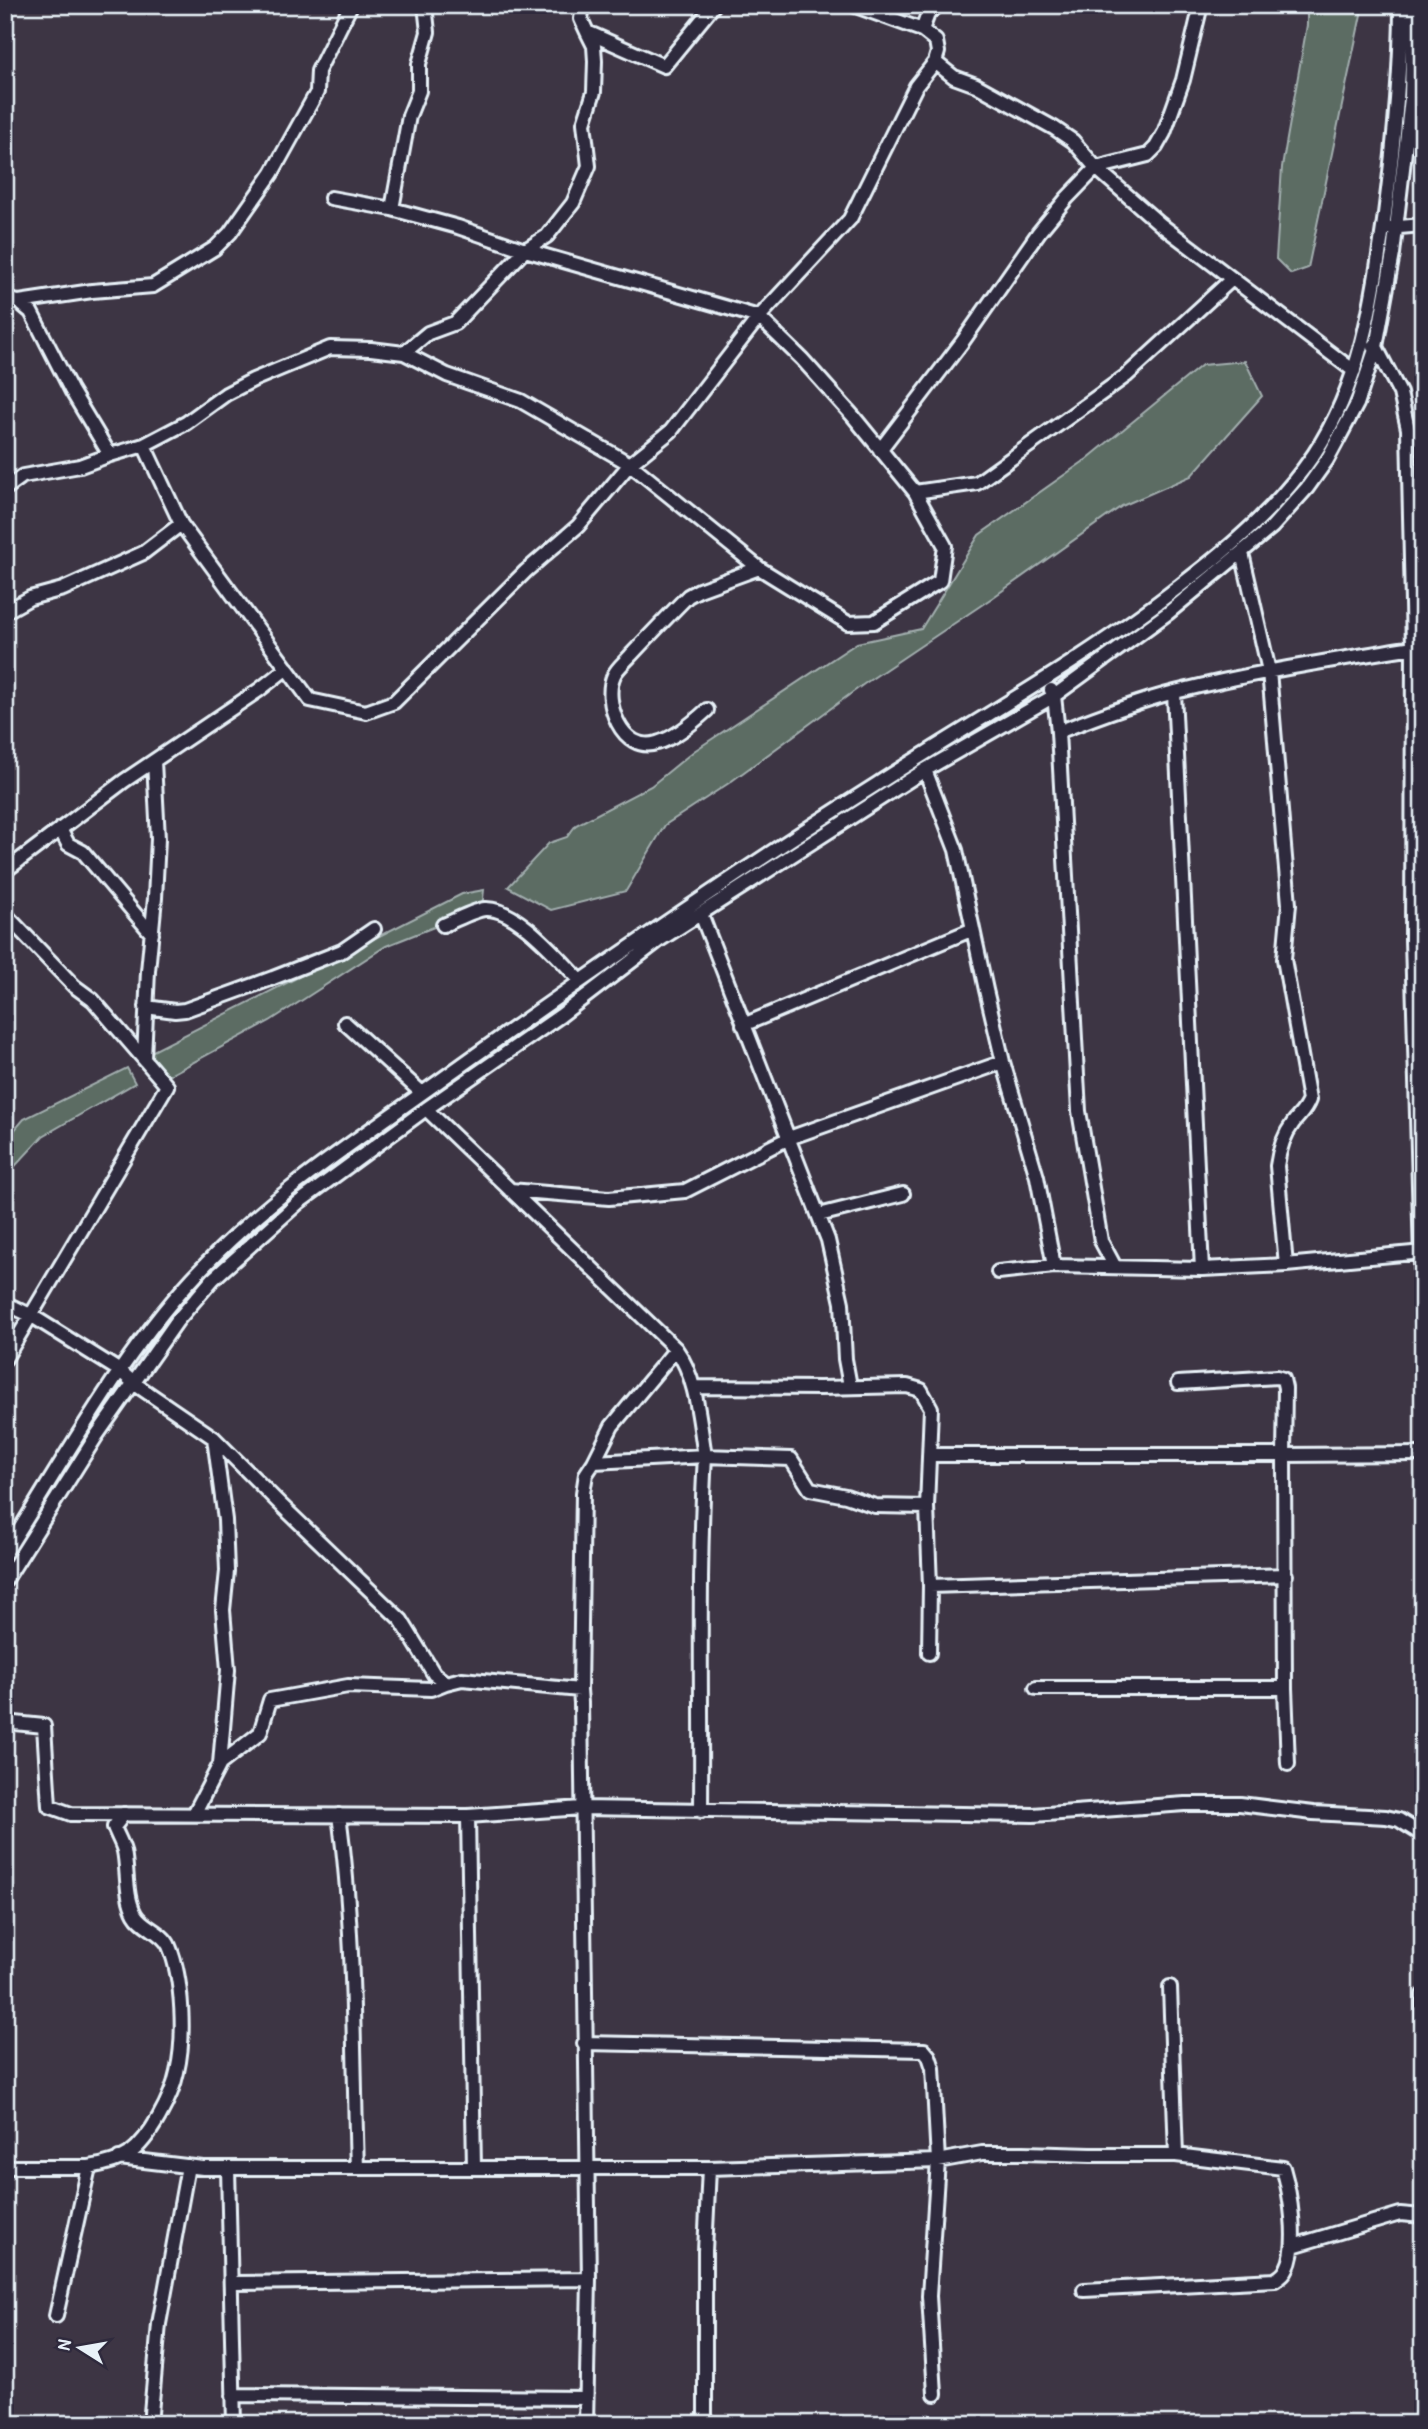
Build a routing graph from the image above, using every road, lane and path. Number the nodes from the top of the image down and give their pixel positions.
1 (351, 5) edge
2 (425, 5) edge
3 (583, 5) edge
4 (714, 5) edge
5 (853, 5) edge
6 (938, 5) edge
7 (1201, 5) edge
8 (1401, 5) edge
9 (1413, 5) edge
10 (922, 30) junction
11 (587, 32) junction
12 (935, 62) junction
13 (1096, 168) junction
14 (331, 198) dead end
15 (392, 209) junction
16 (1423, 225) edge
17 (1389, 228) junction
18 (525, 250) junction
19 (1232, 279) junction
20 (5, 299) edge
21 (19, 302) junction
22 (759, 317) junction
23 (1369, 345) junction
24 (404, 354) junction
25 (1354, 371) junction
26 (144, 445) junction
27 (880, 450) junction
28 (110, 455) junction
29 (630, 464) junction
30 (5, 489) edge
31 (915, 492) junction
32 (181, 524) junction
33 (1242, 554) junction
34 (759, 568) junction
35 (5, 612) edge
36 (1418, 645) edge
37 (287, 668) junction
38 (1269, 671) junction
39 (1045, 681) junction
40 (1174, 692) junction
41 (1054, 696) junction
42 (707, 710) dead end
43 (1058, 732) junction
44 (154, 761) junction
45 (925, 770) junction
46 (60, 829) junction
47 (5, 871) edge
48 (5, 914) edge
49 (701, 914) junction
50 (443, 925) dead end
51 (374, 929) dead end
52 (971, 930) junction
53 (152, 934) junction
54 (1417, 939) edge
55 (580, 981) junction
56 (146, 1007) junction
57 (345, 1023) dead end
58 (743, 1025) junction
59 (144, 1058) junction
60 (1003, 1062) junction
61 (422, 1093) junction
62 (426, 1109) junction
63 (789, 1138) junction
64 (510, 1190) junction
65 (903, 1194) dead end
66 (819, 1215) junction
67 (1422, 1252) edge
68 (1286, 1265) junction
69 (1054, 1266) junction
70 (1115, 1267) junction
71 (1202, 1269) junction
72 (998, 1272) dead end
73 (5, 1303) edge
74 (32, 1316) junction
75 (1423, 1326) edge
76 (676, 1349) junction
77 (5, 1359) edge
78 (120, 1371) junction
79 (1178, 1383) dead end
80 (135, 1384) junction
81 (849, 1386) junction
82 (693, 1387) junction
83 (214, 1438) junction
84 (1423, 1454) edge
85 (930, 1455) junction
86 (1284, 1455) junction
87 (705, 1456) junction
88 (594, 1462) junction
89 (927, 1507) junction
90 (5, 1553) edge
91 (1286, 1575) junction
92 (5, 1581) edge
93 (930, 1586) junction
94 (929, 1653) dead end
95 (446, 1682) junction
96 (1037, 1688) dead end
97 (1285, 1688) junction
98 (580, 1690) junction
99 (5, 1722) edge
100 (220, 1764) junction
101 (1288, 1764) dead end
102 (582, 1808) junction
103 (701, 1811) junction
104 (124, 1814) junction
105 (194, 1814) junction
106 (339, 1815) junction
107 (468, 1816) junction
108 (1423, 1835) edge
109 (1170, 1987) dead end
110 (1423, 1995) edge
111 (1423, 2024) edge
112 (584, 2043) junction
113 (1175, 2155) junction
114 (119, 2158) junction
115 (938, 2161) junction
116 (188, 2166) junction
117 (89, 2167) junction
118 (5, 2168) edge
119 (228, 2168) junction
120 (357, 2168) junction
121 (474, 2168) junction
122 (588, 2168) junction
123 (709, 2168) junction
124 (1423, 2216) edge
125 (1293, 2246) junction
126 (589, 2279) junction
127 (232, 2283) junction
128 (1084, 2290) dead end
129 (56, 2316) dead end
130 (935, 2394) dead end
131 (233, 2396) junction
132 (586, 2398) junction
133 (150, 2424) edge
134 (234, 2424) edge
135 (586, 2424) edge
136 (705, 2424) edge

1 - 21 street
2 - 15 street
3 - 11 street
4 - 11 street
5 - 10 street
6 - 10 street
7 - 13 street
8 - 17 street
9 - 17 street
10 - 12 street
11 - 18 street
12 - 13 street
12 - 22 street
13 - 19 street
13 - 27 street
14 - 15 street
15 - 18 street
16 - 17 street
17 - 23 street
18 - 22 street
18 - 24 street
19 - 25 street
19 - 31 street
20 - 21 street
21 - 28 street
22 - 27 street
22 - 29 street
23 - 25 street
23 - 33 street
23 - 36 street
24 - 26 street
24 - 29 street
25 - 39 street
26 - 28 street
26 - 32 street
27 - 31 street
28 - 30 street
29 - 34 street
29 - 37 street
31 - 34 street
32 - 35 street
32 - 37 street
33 - 38 street
33 - 41 street
34 - 42 street
36 - 38 street
36 - 54 street
37 - 44 street
38 - 40 street
38 - 68 street
39 - 41 street
39 - 55 street
40 - 43 street
40 - 71 street
41 - 43 street
41 - 45 street
43 - 70 street
44 - 46 street
44 - 53 street
45 - 49 street
45 - 52 street
46 - 47 street
46 - 53 street
48 - 59 street
49 - 58 street
49 - 62 street
50 - 55 street
51 - 56 street
52 - 58 street
52 - 60 street
53 - 56 street
54 - 67 street
55 - 61 street
56 - 59 street
57 - 61 street
58 - 63 street
59 - 74 street
60 - 63 street
60 - 69 street
61 - 78 street
62 - 64 street
62 - 80 street
63 - 64 street
63 - 66 street
64 - 76 street
65 - 66 street
66 - 81 street
67 - 68 street
67 - 75 street
68 - 71 street
69 - 70 street
69 - 72 street
70 - 71 street
73 - 74 street
74 - 77 street
74 - 78 street
76 - 82 street
76 - 88 street
78 - 80 street
78 - 90 street
79 - 86 street
80 - 83 street
80 - 92 street
81 - 82 street
81 - 85 street
82 - 87 street
83 - 95 street
83 - 100 street
84 - 86 street
85 - 86 street
85 - 89 street
86 - 91 street
87 - 88 street
87 - 89 street
87 - 103 street
88 - 98 street
89 - 93 street
91 - 93 street
91 - 97 street
93 - 94 street
95 - 98 street
95 - 100 street
96 - 97 street
97 - 101 street
98 - 102 street
99 - 104 street
100 - 105 street
102 - 103 street
102 - 107 street
102 - 112 street
103 - 108 street
104 - 105 street
104 - 114 street
105 - 106 street
106 - 107 street
106 - 120 street
107 - 121 street
109 - 113 street
110 - 111 street
112 - 115 street
112 - 122 street
113 - 115 street
113 - 125 street
114 - 116 street
114 - 117 street
115 - 123 street
115 - 130 street
116 - 119 street
116 - 133 street
117 - 118 street
117 - 129 street
119 - 120 street
119 - 127 street
120 - 121 street
121 - 122 street
122 - 123 street
122 - 126 street
123 - 136 street
124 - 125 street
125 - 128 street
126 - 127 street
126 - 132 street
127 - 131 street
131 - 132 street
131 - 134 street
132 - 135 street

